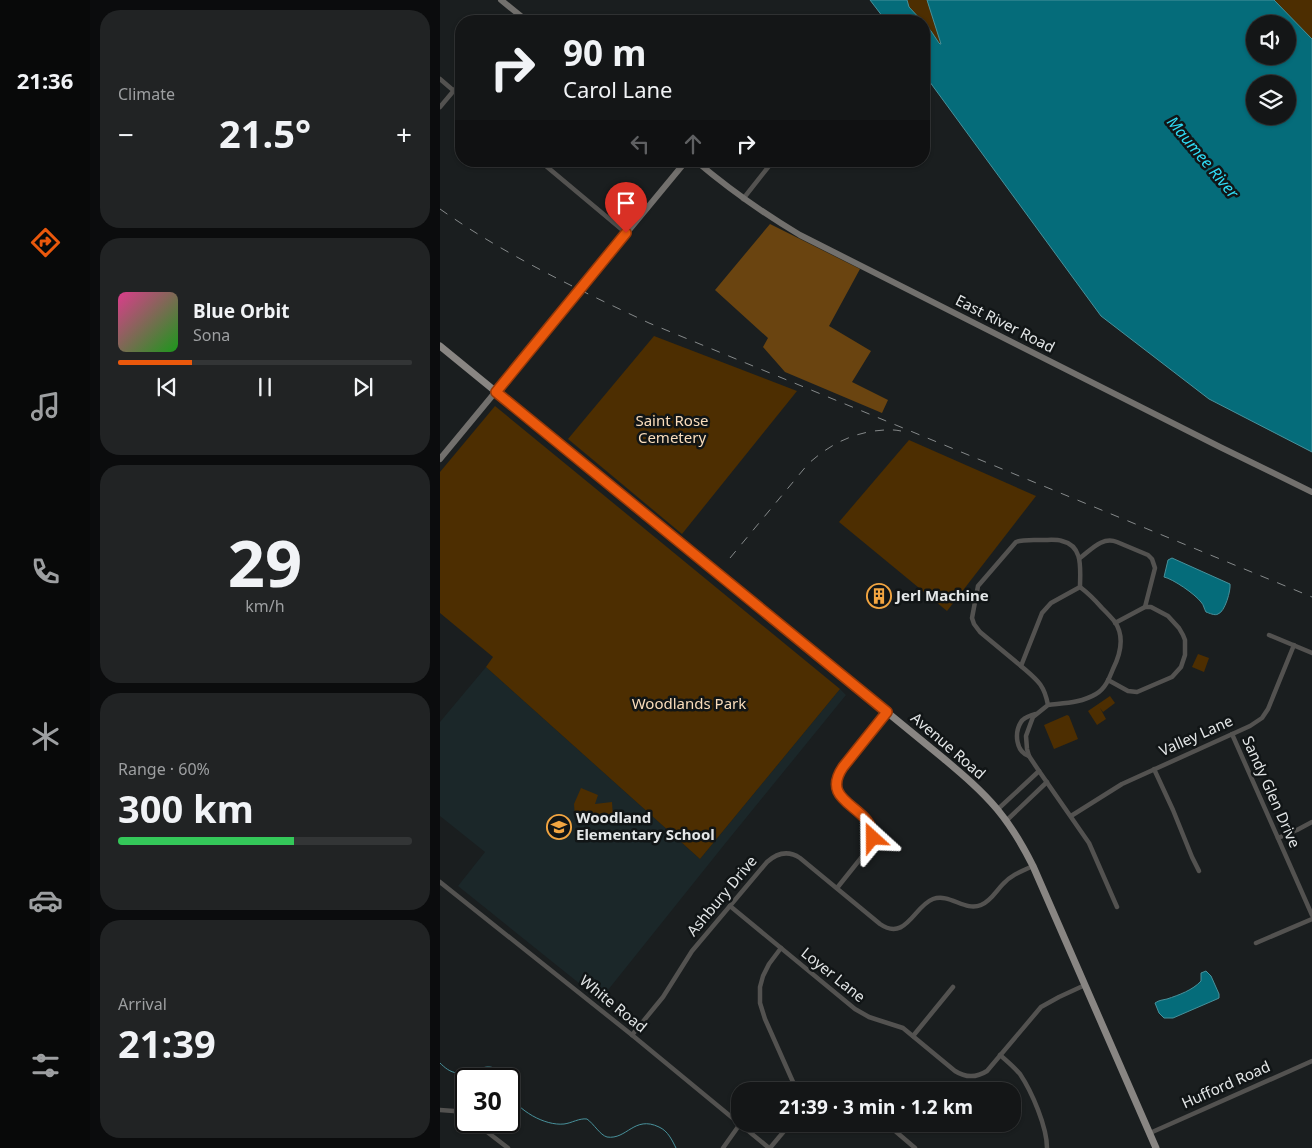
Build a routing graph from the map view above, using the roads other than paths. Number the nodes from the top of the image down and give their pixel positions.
1 (501, 0) edge
2 (518, 14) edge
3 (440, 79) edge
4 (454, 91) joint
5 (440, 107) edge
6 (547, 167) edge
7 (681, 167) edge
8 (704, 167) edge
9 (768, 167) edge
10 (743, 198) junction
11 (626, 233) junction
12 (440, 346) edge
13 (496, 392) junction
14 (440, 459) edge
15 (1312, 492) edge
16 (1080, 558) junction
17 (1080, 587) junction
18 (1145, 607) junction
19 (1115, 622) junction
20 (1269, 635) dead end
21 (1294, 646) junction
22 (1312, 653) edge
23 (1022, 666) junction
24 (1108, 680) junction
25 (1048, 706) junction
26 (887, 712) junction
27 (1036, 714) junction
28 (1232, 734) junction
29 (1029, 756) junction
30 (1154, 769) junction
31 (1039, 771) junction
32 (1047, 782) junction
33 (997, 810) junction
34 (1071, 816) junction
35 (1006, 821) junction
36 (1312, 822) edge
37 (1278, 838) junction
38 (1033, 866) junction
39 (1199, 870) dead end
40 (440, 882) edge
41 (837, 888) junction
42 (730, 906) junction
43 (1117, 908) dead end
44 (1312, 915) edge
45 (1312, 919) edge
46 (1256, 943) dead end
47 (782, 948) junction
48 (1085, 985) junction
49 (953, 987) dead end
50 (632, 1035) junction
51 (913, 1036) junction
52 (1000, 1055) junction
53 (1312, 1061) edge
54 (793, 1082) edge
55 (440, 1110) edge
56 (455, 1112) edge
57 (731, 1117) edge
58 (734, 1132) edge
59 (750, 1132) edge
60 (783, 1132) edge
61 (896, 1132) edge
62 (489, 1133) edge
63 (1150, 1133) junction
64 (508, 1148) edge
65 (722, 1148) edge
66 (770, 1148) edge
67 (914, 1148) edge
68 (1047, 1148) edge
69 (1156, 1148) edge

1 - 2 main road
3 - 4 street
4 - 5 street
6 - 11 street
7 - 11 main road
8 - 10 main road, East River Road
9 - 10 street
10 - 15 main road, East River Road
11 - 13 main road
12 - 13 main road, Avenue Road
13 - 14 main road
13 - 26 main road, Avenue Road
16 - 17 street
16 - 18 street
16 - 23 street
17 - 19 street
17 - 23 street
18 - 19 street
18 - 24 street
19 - 24 street
20 - 21 street
21 - 22 street
21 - 28 street, Valley Lane
23 - 25 street
24 - 25 street
25 - 27 street
26 - 33 main road, Avenue Road
26 - 41 street
27 - 29 street
27 - 29 street
28 - 30 street, Valley Lane
28 - 37 street, Sandy Glen Drive
29 - 31 street
30 - 34 street, Valley Lane
30 - 39 street
31 - 32 street
31 - 33 street
32 - 34 street
32 - 35 street
33 - 35 main road, Avenue Road
34 - 43 street
35 - 38 main road, Avenue Road
36 - 37 street
37 - 44 street, Sandy Glen Drive
38 - 41 street, Ashbury Drive
38 - 48 main road, Avenue Road
40 - 50 street, White Road
41 - 42 street, Ashbury Drive
42 - 47 street, Loyer Lane
42 - 50 street, Ashbury Drive
45 - 46 street
47 - 51 street, Loyer Lane
47 - 54 street
48 - 52 street, Loyer Lane
48 - 63 main road, Avenue Road
49 - 51 street
50 - 57 street, White Road
51 - 52 street, Loyer Lane
52 - 68 street
53 - 63 street, Hufford Road
55 - 56 street
58 - 65 street
59 - 66 street, White Road
60 - 66 street
61 - 67 street
62 - 64 street
63 - 69 main road, Avenue Road

